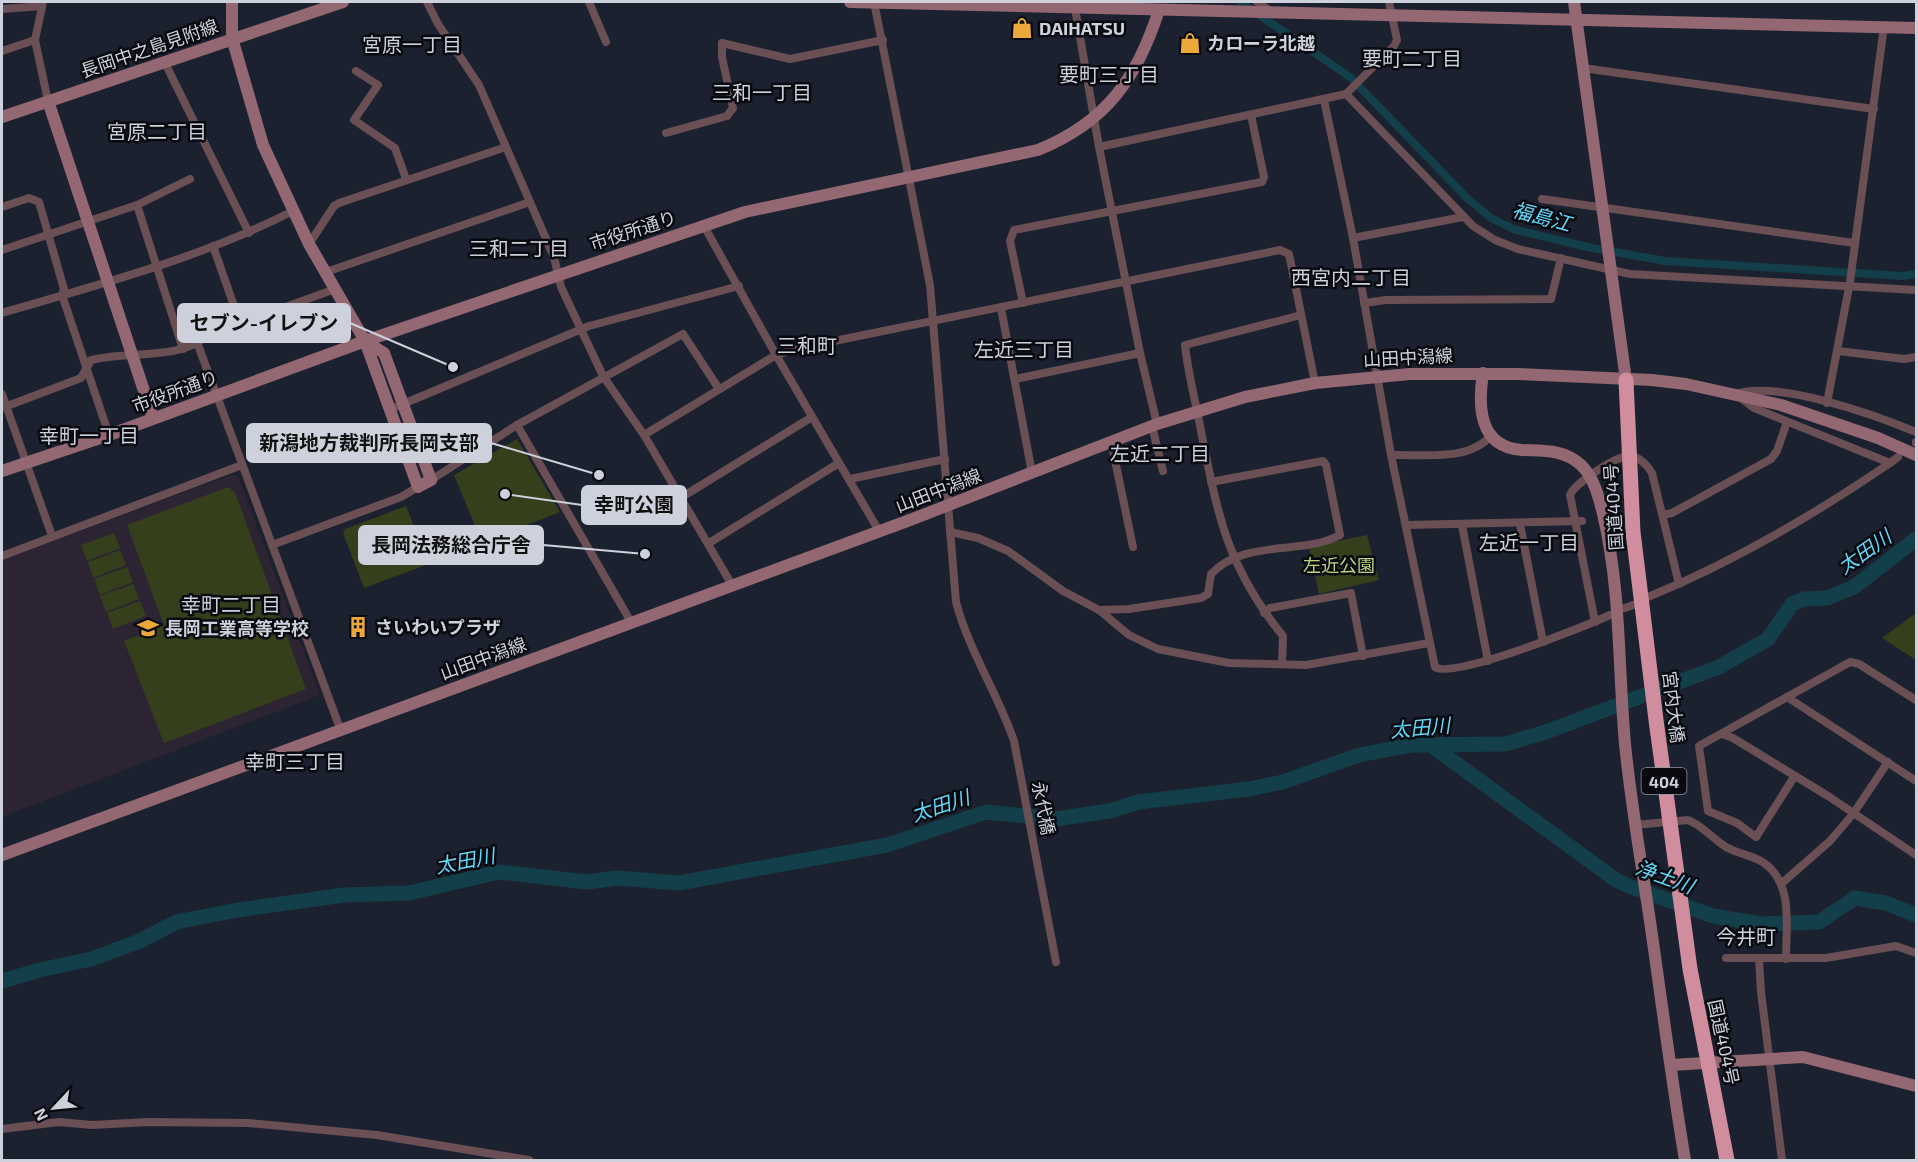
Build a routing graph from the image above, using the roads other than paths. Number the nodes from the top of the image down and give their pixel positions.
1 (232, 2) edge
2 (343, 2) edge
3 (427, 2) edge
4 (589, 2) edge
5 (850, 2) edge
6 (874, 2) edge
7 (1574, 2) edge
8 (939, 3) edge
9 (42, 4) edge
10 (1158, 6) edge
11 (1075, 8) junction
12 (1264, 8) edge
13 (1391, 8) edge
14 (2, 9) edge
15 (1577, 19) junction
16 (1884, 26) junction
17 (1917, 27) edge
18 (232, 38) junction
19 (35, 40) junction
20 (883, 40) junction
21 (606, 42) dead end
22 (2, 51) edge
23 (165, 63) junction
24 (1583, 68) junction
25 (356, 71) dead end
26 (1348, 92) junction
27 (1323, 100) junction
28 (48, 101) junction
29 (1874, 109) junction
30 (1251, 115) junction
31 (2, 117) edge
32 (1095, 118) junction
33 (666, 133) dead end
34 (506, 147) junction
35 (1099, 147) junction
36 (190, 178) dead end
37 (406, 179) junction
38 (909, 179) junction
39 (1542, 199) dead end
40 (530, 202) junction
41 (137, 206) junction
42 (2, 207) edge
43 (1603, 207) junction
44 (293, 211) junction
45 (1113, 212) junction
46 (1463, 216) junction
47 (88, 222) junction
48 (704, 226) junction
49 (249, 233) junction
50 (48, 235) junction
51 (1353, 238) junction
52 (1854, 243) junction
53 (309, 244) junction
54 (213, 246) junction
55 (2, 250) edge
56 (1561, 258) junction
57 (157, 267) junction
58 (1612, 268) junction
59 (326, 272) junction
60 (559, 276) junction
61 (108, 280) junction
62 (1128, 283) junction
63 (1850, 285) junction
64 (738, 286) junction
65 (335, 290) junction
66 (1917, 290) edge
67 (62, 295) junction
68 (1023, 303) junction
69 (1364, 303) junction
70 (1001, 308) junction
71 (2, 313) edge
72 (1301, 315) junction
73 (933, 320) junction
74 (240, 323) junction
75 (580, 329) junction
76 (365, 341) junction
77 (198, 345) junction
78 (183, 349) junction
79 (1838, 351) junction
80 (1140, 353) junction
81 (132, 354) junction
82 (776, 355) junction
83 (1917, 357) edge
84 (86, 367) junction
85 (1483, 373) junction
86 (603, 376) junction
87 (1377, 376) junction
88 (1015, 379) junction
89 (1626, 380) junction
90 (1315, 383) junction
91 (719, 390) junction
92 (2, 394) edge
93 (1736, 394) junction
94 (216, 395) junction
95 (1827, 403) junction
96 (405, 405) junction
97 (4, 407) edge
98 (391, 409) junction
99 (1197, 410) junction
100 (812, 417) junction
101 (153, 418) junction
102 (1787, 422) junction
103 (517, 425) junction
104 (1155, 425) junction
105 (1917, 432) edge
106 (109, 435) junction
107 (644, 435) junction
108 (1491, 435) junction
109 (1112, 441) junction
110 (1391, 455) junction
111 (1917, 455) edge
112 (1629, 456) junction
113 (1898, 457) dead end
114 (945, 459) junction
115 (25, 462) junction
116 (839, 462) junction
117 (1890, 463) junction
118 (242, 465) junction
119 (2, 471) edge
120 (1163, 471) dead end
121 (1032, 472) junction
122 (1590, 476) junction
123 (850, 479) junction
124 (431, 480) junction
125 (1211, 482) junction
126 (418, 487) junction
127 (682, 497) junction
128 (949, 505) junction
129 (1663, 515) junction
130 (1578, 521) junction
131 (1520, 524) junction
132 (1407, 525) junction
133 (1462, 525) junction
134 (879, 531) junction
135 (950, 532) junction
136 (52, 536) junction
137 (709, 543) junction
138 (272, 545) junction
139 (1133, 547) dead end
140 (2, 556) edge
141 (1233, 558) junction
142 (1679, 584) junction
143 (732, 585) junction
144 (1648, 597) dead end
145 (1099, 610) junction
146 (1264, 613) junction
147 (1610, 615) dead end
148 (631, 622) junction
149 (1595, 622) junction
150 (1645, 631) joint
151 (1543, 642) junction
152 (1428, 643) junction
153 (1363, 656) junction
154 (1488, 661) junction
155 (1282, 664) junction
156 (1787, 697) junction
157 (1917, 700) edge
158 (341, 731) junction
159 (1722, 734) junction
160 (1888, 762) junction
161 (1794, 777) junction
162 (1917, 781) edge
163 (1853, 814) junction
164 (1636, 825) junction
165 (2, 855) edge
166 (1917, 855) edge
167 (1781, 884) junction
168 (1684, 931) joint
169 (1917, 952) edge
170 (1726, 958) dead end
171 (1786, 958) junction
172 (1759, 959) junction
173 (1056, 962) dead end
174 (1770, 1057) junction
175 (1671, 1065) junction
176 (1917, 1086) edge
177 (2, 1129) edge
178 (529, 1161) edge
179 (1685, 1161) edge
180 (1727, 1161) edge
181 (1782, 1161) edge

1 - 18 street
2 - 18 street, 長岡中之島見附線
3 - 34 street
4 - 21 street
5 - 6 street
6 - 8 street
6 - 20 street, 永代橋
7 - 15 street
8 - 11 street
9 - 14 street
9 - 19 street
10 - 11 street
10 - 12 street
10 - 32 street, 市役所通り
11 - 32 street
12 - 13 street
13 - 15 street
13 - 26 street
15 - 16 street
15 - 24 street
16 - 17 street
16 - 29 street
18 - 23 street, 長岡中之島見附線
18 - 44 street
19 - 22 street
19 - 28 street
20 - 33 street
20 - 38 street, 永代橋
23 - 28 street, 長岡中之島見附線
23 - 49 street
24 - 29 street
24 - 43 street
25 - 37 street
26 - 27 street
26 - 46 street
27 - 30 street
27 - 51 street
28 - 31 street, 長岡中之島見附線
28 - 47 street
29 - 52 street
30 - 35 street
30 - 45 street
32 - 35 street
32 - 38 street, 市役所通り
34 - 37 street
34 - 40 street
35 - 45 street
36 - 41 street
37 - 53 street
38 - 48 street, 市役所通り
38 - 73 street, 永代橋
39 - 43 street
40 - 59 street
40 - 60 street
41 - 47 street
41 - 57 street
42 - 50 street
43 - 52 street
43 - 58 street
44 - 49 street
44 - 53 street
45 - 62 street
45 - 68 street
46 - 51 street
46 - 56 street
47 - 50 street
47 - 61 street
48 - 60 street, 市役所通り
48 - 64 street
49 - 54 street
50 - 55 street
50 - 67 street
51 - 69 street
52 - 63 street
53 - 59 street
54 - 57 street
54 - 74 street
56 - 58 street
56 - 69 street
57 - 61 street
57 - 78 street
58 - 63 street
58 - 89 street
59 - 65 street
60 - 75 street
60 - 76 street, 市役所通り
61 - 67 street
61 - 81 street
62 - 68 street
62 - 72 street
62 - 80 street
63 - 66 street
63 - 79 street
64 - 75 street
64 - 82 street
65 - 74 street
65 - 76 street
67 - 71 street
67 - 84 street
68 - 70 street
69 - 87 street
70 - 73 street
70 - 88 street
72 - 90 street
72 - 99 street
73 - 82 street
73 - 114 street, 永代橋
74 - 77 street
75 - 86 street
75 - 96 street
76 - 94 street, 市役所通り
76 - 96 street
76 - 98 street
77 - 78 street
77 - 94 street
78 - 81 street
79 - 83 street
79 - 95 street
80 - 88 street
80 - 104 street
81 - 84 street
81 - 101 street
82 - 91 street
82 - 100 street
84 - 97 street
84 - 106 street
85 - 87 street, 山田中潟線
85 - 89 street, 山田中潟線
85 - 108 street
86 - 91 street
86 - 103 street
86 - 107 street
87 - 90 street, 山田中潟線
87 - 110 street
88 - 121 street
89 - 93 street, 山田中潟線
89 - 112 highway, 国道404号 / 404
90 - 99 street, 山田中潟線
91 - 107 street
92 - 97 street
93 - 95 street
93 - 102 street
93 - 111 street, 山田中潟線
94 - 101 street, 市役所通り
94 - 118 street
95 - 105 street
96 - 98 street
96 - 124 street
97 - 115 street
98 - 126 street
99 - 104 street, 山田中潟線
99 - 125 street
100 - 116 street
100 - 127 street
101 - 106 street, 市役所通り
102 - 117 street
102 - 129 street
103 - 124 street
103 - 148 street
104 - 109 street, 山田中潟線
104 - 120 street
106 - 115 street, 市役所通り
107 - 127 street
108 - 110 street
108 - 122 street
109 - 121 street, 山田中潟線
109 - 139 street
110 - 132 street
112 - 122 street
112 - 129 street
112 - 150 highway, 国道404号 / 404
113 - 117 street
114 - 123 street
114 - 128 street, 永代橋
115 - 119 street, 市役所通り
115 - 136 street
116 - 123 street
116 - 137 street
117 - 142 street
118 - 136 street
118 - 138 street
121 - 128 street, 山田中潟線
122 - 130 street
122 - 164 street
123 - 134 street
124 - 126 street
125 - 141 street
125 - 141 street
126 - 138 street
127 - 137 street
128 - 134 street, 山田中潟線
128 - 135 street, 永代橋
129 - 142 street
130 - 131 street
130 - 149 street
131 - 133 street
131 - 151 street
132 - 133 street
132 - 152 street
133 - 154 street
134 - 143 street, 山田中潟線
135 - 145 street
135 - 173 street, 永代橋
136 - 140 street
137 - 143 street
138 - 158 street
141 - 145 street
141 - 146 street
142 - 144 street
143 - 148 street, 山田中潟線
145 - 155 street
146 - 153 street
146 - 155 street
147 - 149 street
148 - 158 street, 山田中潟線
149 - 151 street
150 - 168 highway, 宮内大橋 / 404
151 - 154 street
152 - 153 street
152 - 154 street
153 - 155 street
156 - 157 street
156 - 159 street
156 - 160 street
158 - 165 street, 山田中潟線
159 - 161 street
159 - 161 street
160 - 162 street
160 - 163 street
161 - 163 street
163 - 166 street
163 - 167 street
164 - 167 street
164 - 175 street
167 - 171 street
168 - 180 highway, 国道404号 / 404
169 - 171 street
170 - 172 street
171 - 172 street
172 - 174 street
174 - 175 street
174 - 176 street
174 - 181 street
175 - 179 street
177 - 178 street

